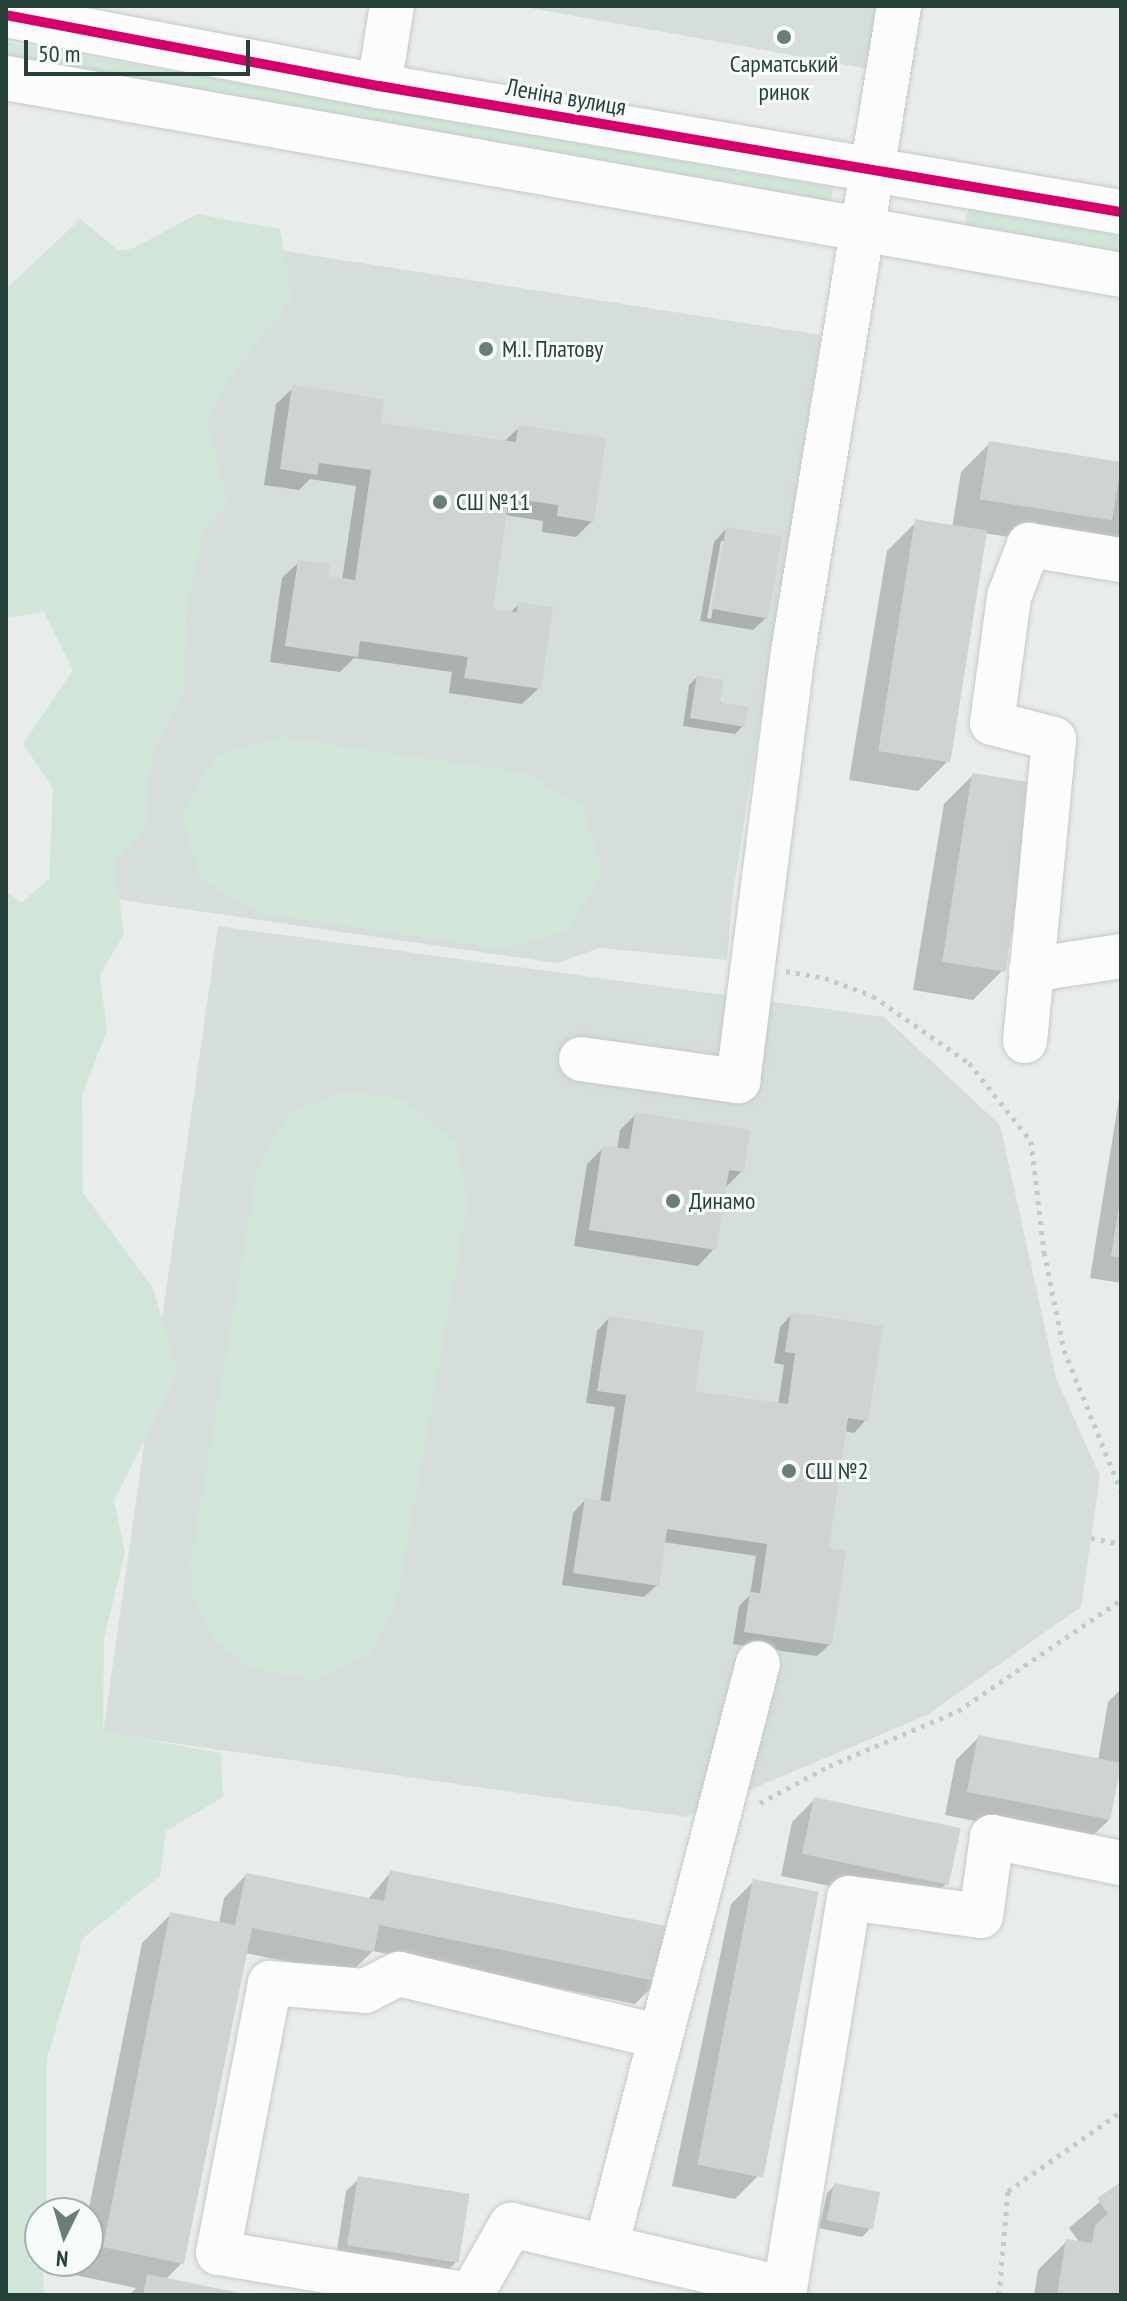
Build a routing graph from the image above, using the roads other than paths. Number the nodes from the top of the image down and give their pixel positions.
1 (392, 6) edge
2 (899, 6) edge
3 (6, 15) edge
4 (6, 78) edge
5 (379, 86) junction
6 (871, 170) junction
7 (1121, 212) edge
8 (861, 230) junction
9 (1121, 275) edge
10 (1121, 560) edge
11 (1121, 956) edge
12 (1031, 970) junction
13 (1025, 1041) dead end
14 (581, 1059) dead end
15 (758, 1663) dead end
16 (1121, 1863) edge
17 (661, 2037) junction
18 (606, 2247) junction
19 (784, 2292) edge
20 (470, 2295) edge

1 - 5 street
2 - 6 street
3 - 5 street, Леніна вулиця
4 - 8 street
5 - 6 street, Леніна вулиця
6 - 7 street, Леніна вулиця
6 - 8 street
8 - 9 street
8 - 14 street
10 - 12 street
11 - 12 street
12 - 13 street
15 - 17 street
16 - 19 street
17 - 18 street
17 - 20 street
18 - 19 street
18 - 20 street

